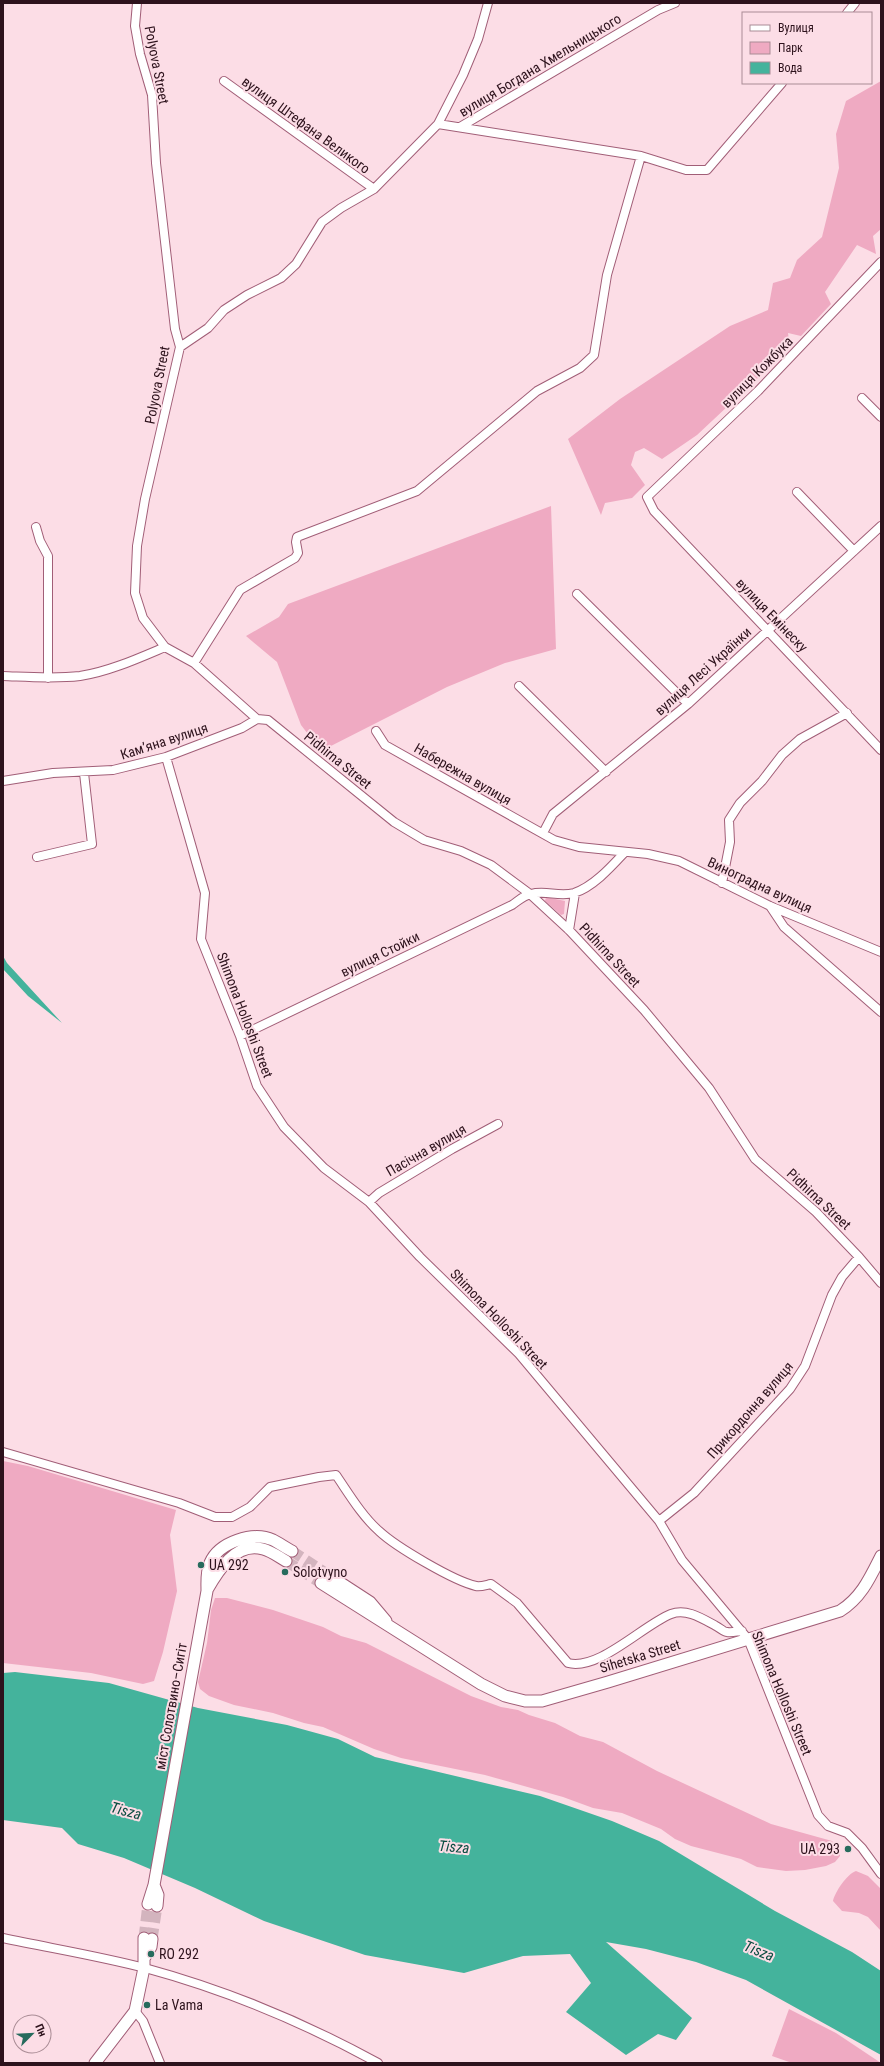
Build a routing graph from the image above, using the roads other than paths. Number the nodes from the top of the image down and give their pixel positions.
1 (137, 3) edge
2 (488, 3) edge
3 (675, 3) edge
4 (855, 3) edge
5 (848, 12) edge
6 (224, 81) dead end
7 (781, 84) edge
8 (438, 124) junction
9 (460, 127) junction
10 (641, 156) junction
11 (374, 189) junction
12 (881, 262) edge
13 (180, 348) junction
14 (862, 398) dead end
15 (881, 417) edge
16 (797, 492) dead end
17 (647, 497) joint
18 (881, 526) edge
19 (36, 527) dead end
20 (854, 552) junction
21 (577, 594) dead end
22 (769, 630) junction
23 (165, 647) junction
24 (194, 663) junction
25 (3, 676) edge
26 (48, 678) junction
27 (519, 686) dead end
28 (688, 704) junction
29 (847, 713) junction
30 (257, 719) junction
31 (376, 731) dead end
32 (881, 750) edge
33 (166, 757) junction
34 (606, 772) junction
35 (84, 773) junction
36 (3, 781) edge
37 (543, 833) junction
38 (624, 853) junction
39 (37, 857) dead end
40 (722, 882) junction
41 (574, 893) junction
42 (530, 894) junction
43 (770, 906) junction
44 (569, 930) junction
45 (881, 952) edge
46 (881, 1012) edge
47 (240, 1036) junction
48 (498, 1124) dead end
49 (369, 1202) junction
50 (859, 1256) junction
51 (881, 1283) edge
52 (3, 1452) edge
53 (659, 1521) junction
54 (292, 1551) tunnel mouth
55 (881, 1556) edge
56 (286, 1561) tunnel mouth
57 (324, 1578) tunnel mouth
58 (207, 1594) junction
59 (745, 1635) junction
60 (881, 1874) edge
61 (152, 1905) tunnel mouth
62 (3, 1938) edge
63 (148, 1939) tunnel mouth
64 (144, 1962) junction
65 (135, 2010) junction
66 (95, 2063) edge
67 (160, 2063) edge
68 (378, 2063) edge

1 - 13 street, Polyova Street
2 - 8 street
3 - 9 street, вулиця Богдана Хмельницького
4 - 5 street
6 - 11 street, вулиця Штефана Великого
7 - 10 street, вулиця Богдана Хмельницького
8 - 9 street, вулиця Богдана Хмельницького
8 - 11 street
9 - 10 street, вулиця Богдана Хмельницького
10 - 24 street
11 - 13 street
12 - 17 street, вулиця Кожбука
13 - 23 street, Polyova Street
14 - 15 street
16 - 20 street
17 - 22 street, вулиця Емінеску
18 - 20 street, вулиця Лесі Українки
19 - 26 street
20 - 22 street, вулиця Лесі Українки
21 - 28 street
22 - 28 street, вулиця Лесі Українки
22 - 29 street, вулиця Емінеску
23 - 24 street, Polyova Street
23 - 26 street
24 - 30 street, Polyova Street
25 - 26 street
27 - 34 street
28 - 34 street, вулиця Лесі Українки
29 - 32 street, вулиця Емінеску
29 - 40 street
30 - 33 street, Камʼяна вулиця
30 - 42 street, Pidhirna Street
31 - 37 street, Набережна вулиця
33 - 35 street, Камʼяна вулиця
33 - 47 street, Shimona Holloshi Street
34 - 37 street, вулиця Лесі Українки
35 - 36 street, Камʼяна вулиця
35 - 39 street
37 - 38 street, Виноградна вулиця
38 - 40 street, Виноградна вулиця
38 - 41 street
40 - 43 street, Виноградна вулиця
41 - 42 street
41 - 44 street
42 - 44 street, Pidhirna Street
42 - 47 street, вулиця Стойки
43 - 45 street, Виноградна вулиця
43 - 46 street
44 - 50 street, Pidhirna Street
47 - 49 street, Shimona Holloshi Street
48 - 49 street, Пасічна вулиця
49 - 53 street, Shimona Holloshi Street
50 - 51 street, Pidhirna Street
50 - 53 street, Прикордонна вулиця
52 - 59 street
53 - 59 street, Shimona Holloshi Street
54 - 58 street
55 - 59 street, Sihetska Street
56 - 58 street
57 - 59 street, Sihetska Street
58 - 61 street, міст Солотвино–Сигіт
59 - 60 street, Shimona Holloshi Street
62 - 64 street
63 - 64 street
64 - 65 street
64 - 68 street
65 - 66 street
65 - 67 street

